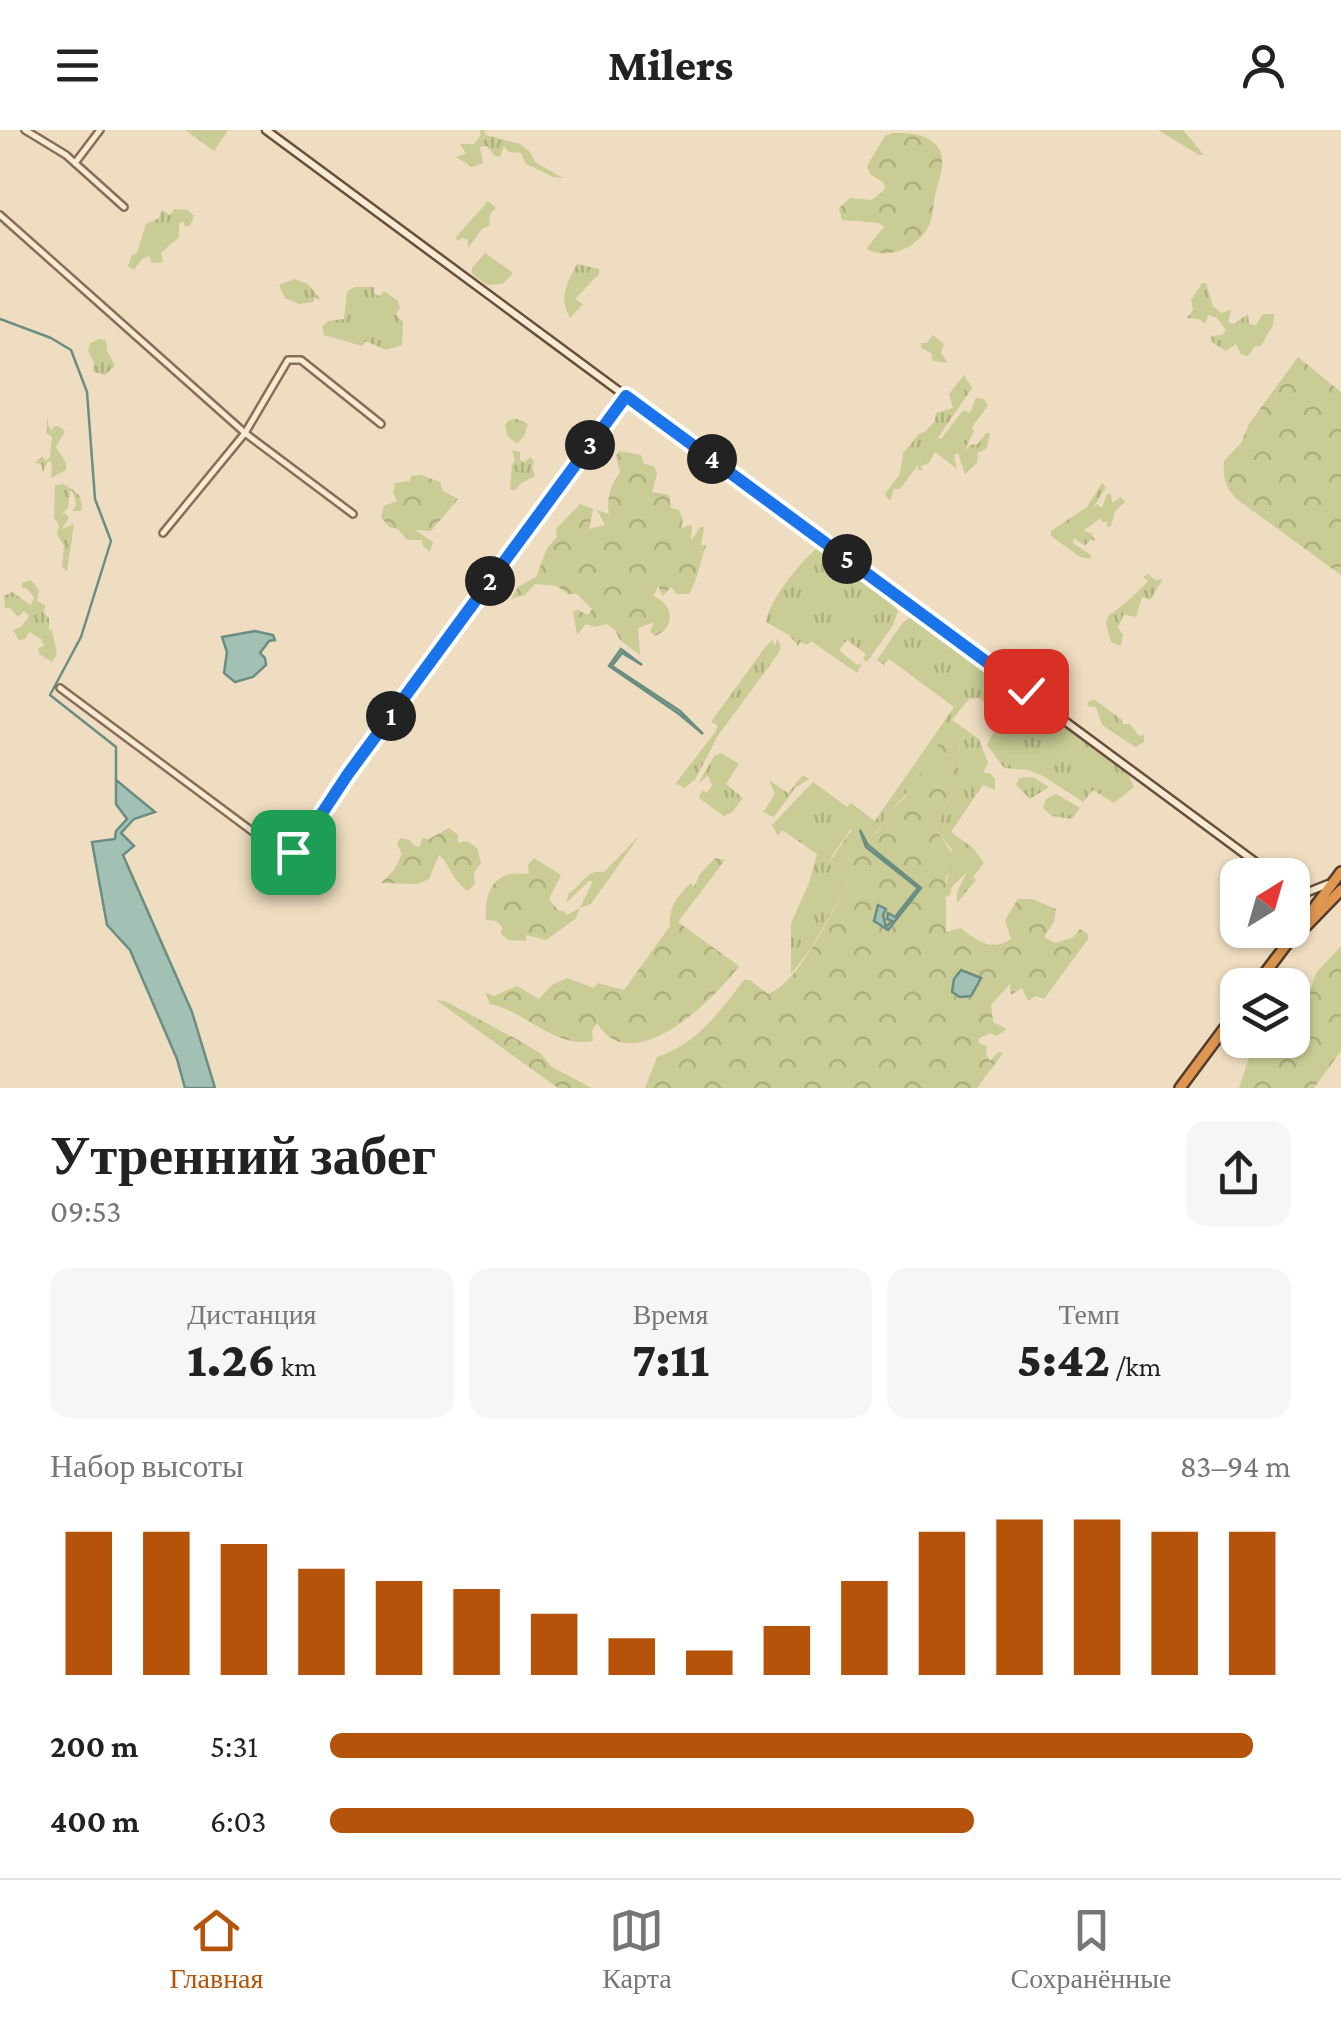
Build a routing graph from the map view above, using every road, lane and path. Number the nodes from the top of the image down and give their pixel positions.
1 (26, 130) edge
2 (100, 130) edge
3 (266, 130) edge
4 (75, 163) junction
5 (124, 208) dead end
6 (0, 215) edge
7 (626, 396) junction
8 (382, 424) dead end
9 (245, 433) junction
10 (353, 514) dead end
11 (162, 533) dead end
12 (60, 688) dead end
13 (1251, 858) edge
14 (1339, 874) edge
15 (1341, 890) edge
16 (1310, 891) edge
17 (1310, 913) edge
18 (1310, 921) edge
19 (1284, 948) edge
20 (1269, 968) edge
21 (1220, 1034) edge
22 (1180, 1088) edge

1 - 4 street
2 - 4 street
3 - 7 main road
4 - 5 street
6 - 9 street
7 - 12 street
7 - 13 main road
8 - 9 street
9 - 10 street
9 - 11 street
14 - 16 main road
14 - 17 highway
15 - 18 highway
19 - 20 highway
21 - 22 highway

